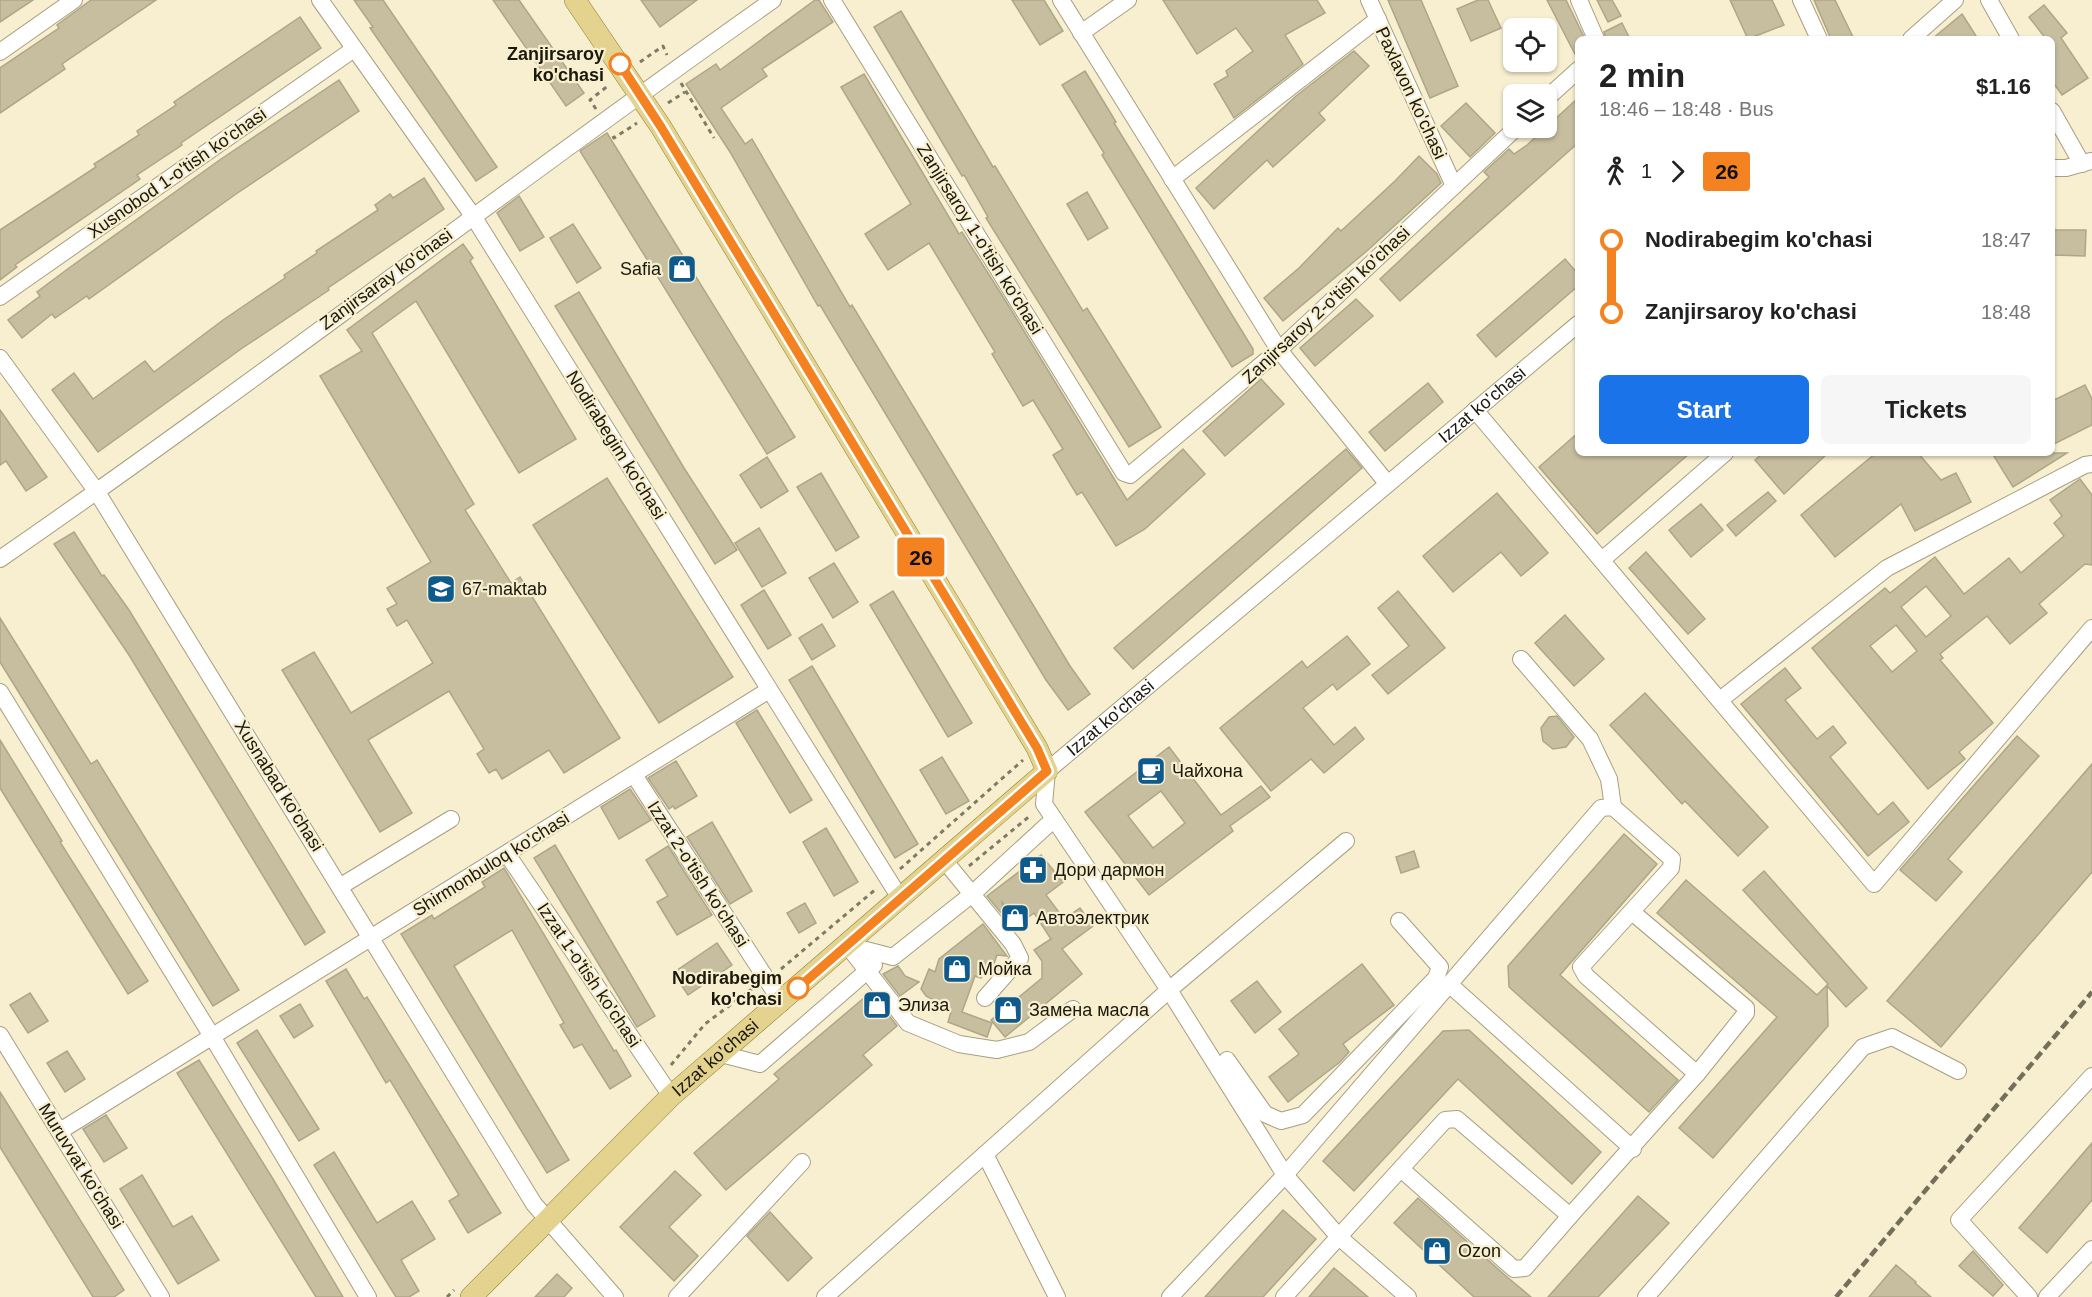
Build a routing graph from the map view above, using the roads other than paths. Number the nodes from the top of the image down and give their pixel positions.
1 (75, 0) edge
2 (320, 0) edge
3 (575, 0) edge
4 (773, 0) edge
5 (832, 0) edge
6 (1061, 0) edge
7 (1128, 0) edge
8 (1369, 0) edge
9 (1579, 0) edge
10 (1801, 0) edge
11 (1954, 0) edge
12 (1989, 0) edge
13 (1378, 19) junction
14 (1082, 33) junction
15 (1595, 36) edge
16 (1818, 36) edge
17 (1914, 36) edge
18 (2009, 36) edge
19 (354, 49) junction
20 (0, 52) edge
21 (1575, 73) edge
22 (1557, 89) edge
23 (640, 94) junction
24 (2055, 115) edge
25 (1505, 138) edge
26 (2087, 162) edge
27 (2055, 167) edge
28 (1172, 179) junction
29 (1454, 186) junction
30 (473, 216) junction
31 (0, 297) edge
32 (1575, 327) edge
33 (1279, 350) junction
34 (0, 358) edge
35 (1475, 410) junction
36 (1722, 456) edge
37 (2092, 464) edge
38 (1130, 475) joint
39 (1387, 483) junction
40 (97, 492) junction
41 (0, 559) edge
42 (1602, 560) junction
43 (2092, 628) edge
44 (1521, 659) dead end
45 (769, 690) junction
46 (0, 692) edge
47 (1720, 699) junction
48 (1047, 771) junction
49 (634, 775) junction
50 (1613, 807) junction
51 (451, 819) dead end
52 (1054, 819) junction
53 (1346, 841) dead end
54 (507, 854) junction
55 (944, 860) junction
56 (340, 886) junction
57 (971, 895) junction
58 (900, 898) junction
59 (1632, 912) junction
60 (1399, 921) dead end
61 (372, 939) junction
62 (847, 945) junction
63 (886, 956) junction
64 (867, 971) junction
65 (1449, 984) junction
66 (1172, 988) junction
67 (985, 998) dead end
68 (782, 1003) junction
69 (1073, 1008) dead end
70 (0, 1035) edge
71 (213, 1038) junction
72 (721, 1054) junction
73 (1958, 1071) dead end
74 (1698, 1074) junction
75 (2092, 1076) edge
76 (665, 1088) junction
77 (60, 1131) junction
78 (1633, 1149) junction
79 (985, 1154) junction
80 (802, 1162) dead end
81 (1401, 1169) junction
82 (1286, 1175) junction
83 (1570, 1216) junction
84 (546, 1221) junction
85 (1340, 1237) junction
86 (2092, 1249) edge
87 (1287, 1296) edge
88 (161, 1297) edge
89 (368, 1297) edge
90 (471, 1297) edge
91 (615, 1297) edge
92 (677, 1297) edge
93 (825, 1297) edge
94 (1057, 1297) edge
95 (1170, 1297) edge
96 (1408, 1297) edge
97 (1646, 1297) edge
98 (2029, 1297) edge
99 (2047, 1297) edge

1 - 20 street
2 - 19 street, Nodirabegim ko'chasi
3 - 23 main road
4 - 23 street, Zanjirsaray ko'chasi
5 - 38 street, Zanjirsaroy 1-o'tish ko'chasi
6 - 14 street
7 - 14 street
8 - 13 street, Paxlavon ko'chasi
9 - 15 street
10 - 16 street
11 - 17 street
12 - 18 street
13 - 28 street
13 - 29 street, Paxlavon ko'chasi
14 - 28 street
19 - 30 street, Nodirabegim ko'chasi
19 - 31 street, Xusnobod 1-o'tish ko'chasi
21 - 22 street
23 - 30 street, Zanjirsaray ko'chasi
23 - 48 main road
24 - 26 street
25 - 29 street, Zanjirsaroy 2-o'tish ko'chasi
26 - 27 street
28 - 33 street
29 - 33 street, Zanjirsaroy 2-o'tish ko'chasi
30 - 40 street, Zanjirsaray ko'chasi
30 - 45 street, Nodirabegim ko'chasi
32 - 35 street, Izzat ko'chasi
33 - 38 street, Zanjirsaroy 2-o'tish ko'chasi
33 - 39 street
34 - 40 street, Xusnabad ko'chasi
35 - 39 street, Izzat ko'chasi
35 - 42 street
36 - 42 street
37 - 47 street
39 - 48 street, Izzat ko'chasi
40 - 41 street, Zanjirsaray ko'chasi
40 - 56 street, Xusnabad ko'chasi
42 - 47 street
43 - 47 street
44 - 50 street
45 - 49 street, Shirmonbuloq ko'chasi
45 - 58 street, Nodirabegim ko'chasi
46 - 71 street
48 - 52 street
48 - 55 main road, Izzat ko'chasi
49 - 54 street, Shirmonbuloq ko'chasi
49 - 68 street, Izzat 2-o'tish ko'chasi
50 - 59 street
50 - 65 street
51 - 56 street
52 - 57 street
52 - 66 street
53 - 66 street
54 - 61 street, Shirmonbuloq ko'chasi
54 - 76 street, Izzat 1-o'tish ko'chasi
55 - 57 street
55 - 58 main road, Izzat ko'chasi
56 - 61 street, Xusnabad ko'chasi
57 - 63 street
57 - 67 street
58 - 62 main road, Izzat ko'chasi
59 - 74 street
59 - 74 street
60 - 66 street
61 - 71 street, Shirmonbuloq ko'chasi
61 - 84 street, Xusnabad ko'chasi
62 - 63 street
62 - 64 street
62 - 68 main road, Izzat ko'chasi
63 - 64 street
64 - 69 street
64 - 72 street
65 - 78 street
65 - 82 street
66 - 79 street
66 - 82 street
68 - 72 main road, Izzat ko'chasi
70 - 77 street, Muruvvat ko'chasi
71 - 77 street, Shirmonbuloq ko'chasi
71 - 89 street
72 - 76 main road, Izzat ko'chasi
73 - 97 street
74 - 78 street
75 - 98 street
76 - 84 main road, Izzat ko'chasi
77 - 88 street, Muruvvat ko'chasi
78 - 83 street
79 - 93 street
79 - 94 street
80 - 92 street
81 - 83 street
81 - 83 street
81 - 85 street
82 - 85 street
82 - 95 street
84 - 90 main road, Izzat ko'chasi
84 - 91 street, Xusnabad ko'chasi
85 - 87 street
85 - 96 street
86 - 99 street

